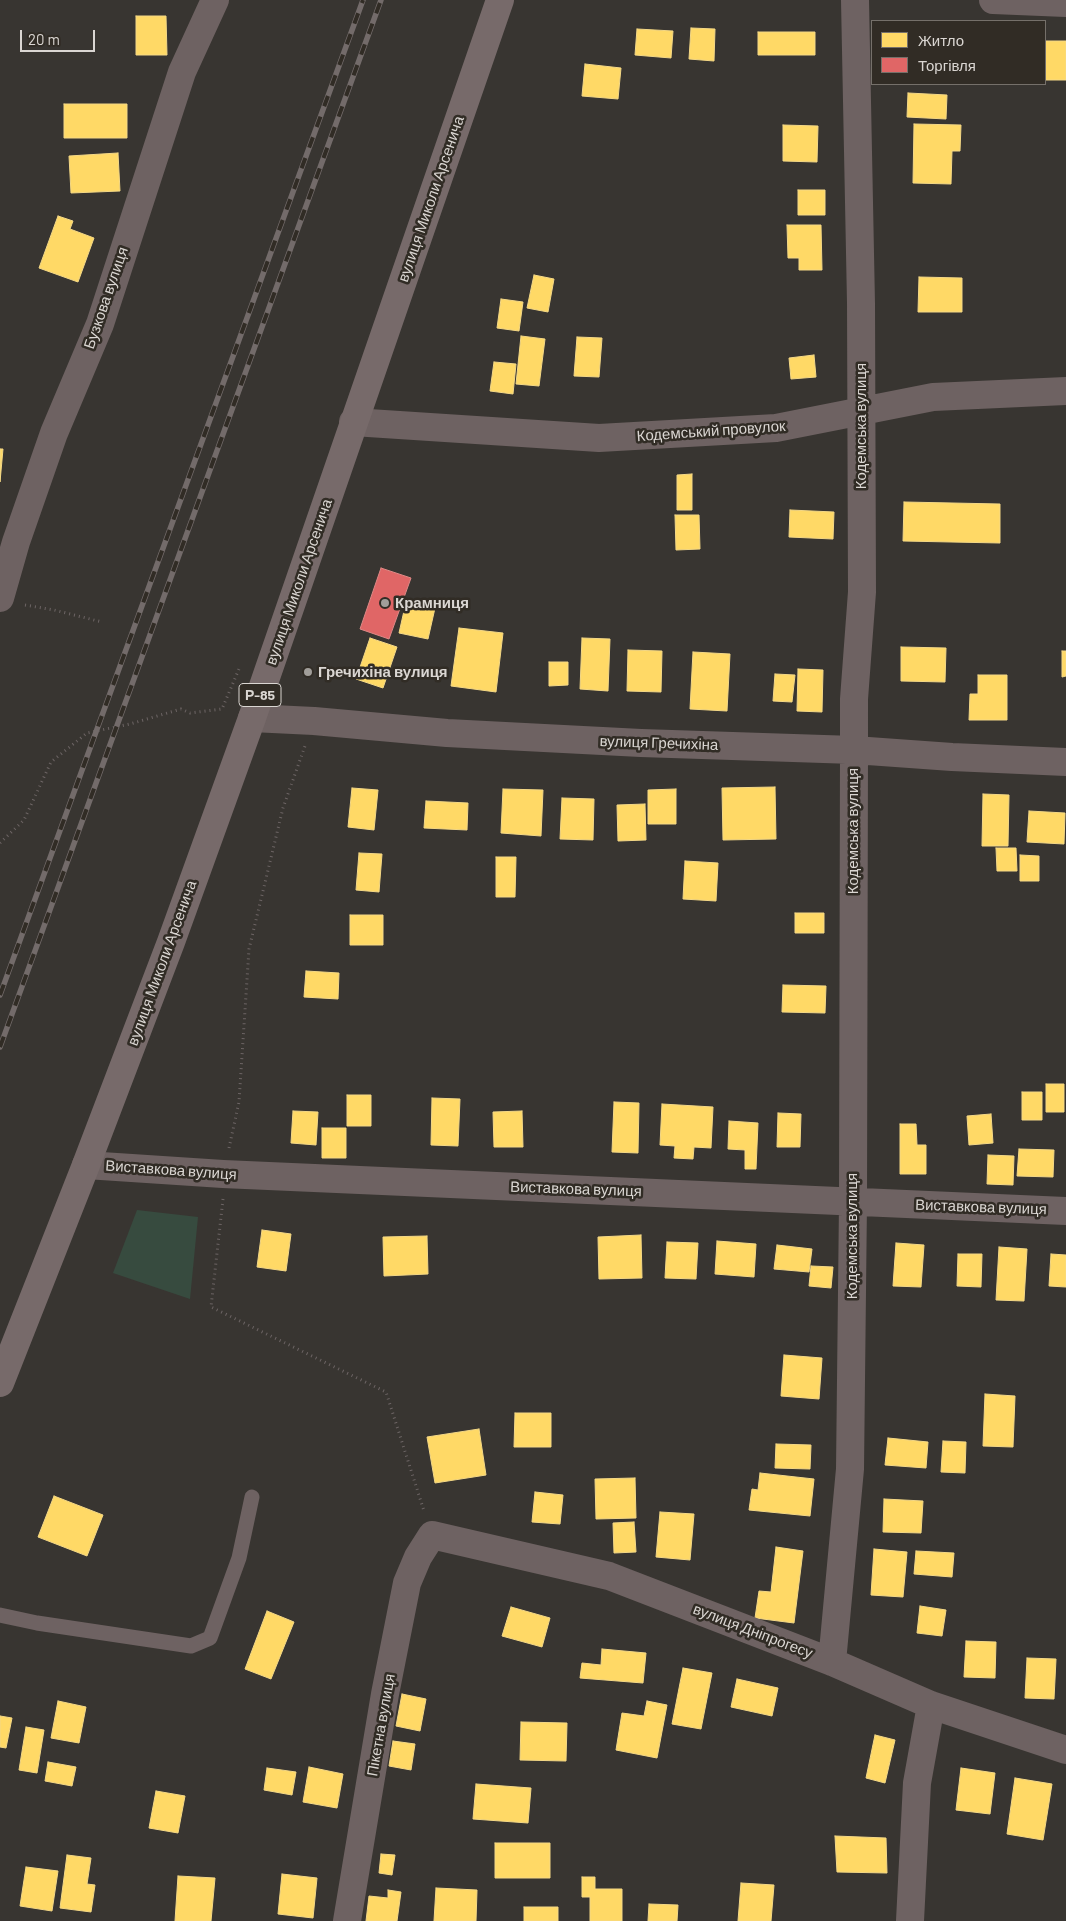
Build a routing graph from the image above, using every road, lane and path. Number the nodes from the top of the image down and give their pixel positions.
1 (215, 0) edge
2 (500, 0) edge
3 (855, 0) edge
4 (993, 0) edge
5 (1066, 3) edge
6 (1066, 391) edge
7 (862, 412) junction
8 (353, 422) junction
9 (9, 600) edge
10 (102, 622) dead end
11 (240, 665) dead end
12 (252, 718) junction
13 (854, 750) junction
14 (1066, 762) edge
15 (0, 843) edge
16 (86, 1165) junction
17 (853, 1202) junction
18 (1066, 1211) edge
19 (0, 1383) edge
20 (252, 1497) dead end
21 (432, 1536) joint
22 (0, 1614) edge
23 (832, 1662) junction
24 (931, 1705) junction
25 (1066, 1750) edge
26 (347, 1921) edge
27 (910, 1921) edge

1 - 9 street, Бузкова вулиця
2 - 8 main road, вулиця Миколи Арсенича / Р-85
3 - 7 street, Кодемська вулиця
4 - 5 street
6 - 7 street, Кодемський провулок
7 - 8 street, Кодемський провулок
7 - 13 street, Кодемська вулиця
8 - 12 main road, вулиця Миколи Арсенича / Р-85
9 - 10 path
11 - 15 path
12 - 13 street, вулиця Гречихіна
12 - 16 main road, вулиця Миколи Арсенича / Р-85
13 - 14 street, вулиця Гречихіна
13 - 17 street, Кодемська вулиця
16 - 17 street, Виставкова вулиця
16 - 19 main road, вулиця Миколи Арсенича / Р-85
17 - 18 street, Виставкова вулиця
17 - 23 street, Кодемська вулиця
20 - 22 lane
21 - 23 street, вулиця Дніпрогесу
21 - 26 street, Пікетна вулиця
23 - 24 street, вулиця Дніпрогесу
24 - 25 street, вулиця Дніпрогесу
24 - 27 street

